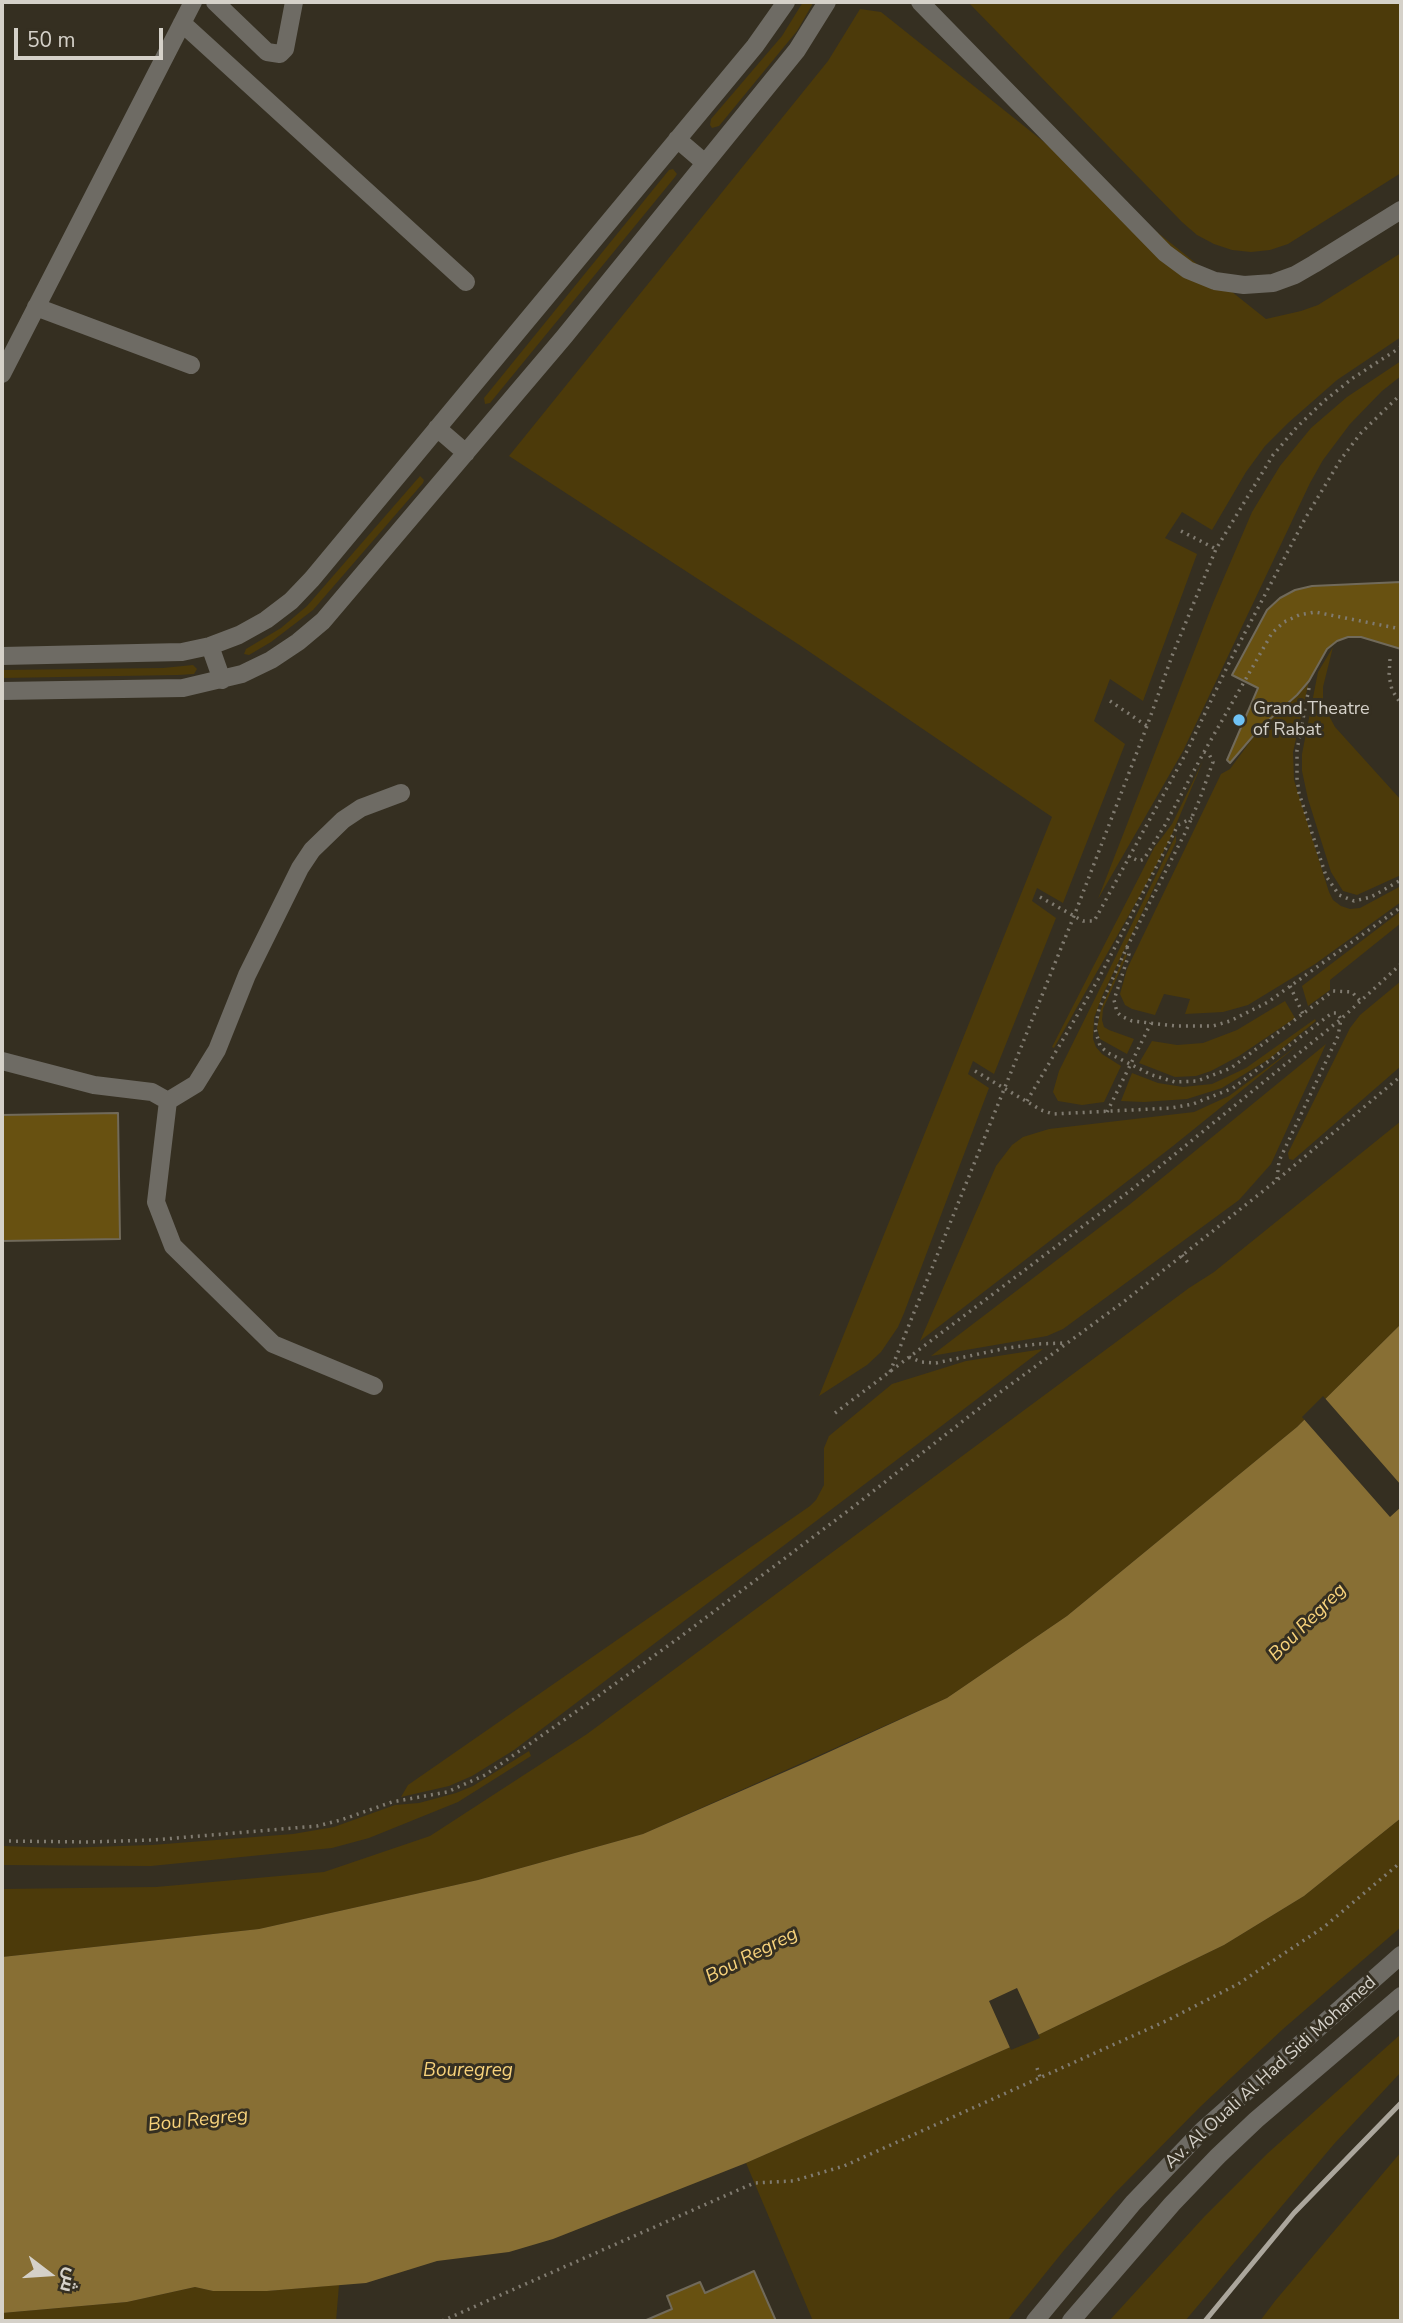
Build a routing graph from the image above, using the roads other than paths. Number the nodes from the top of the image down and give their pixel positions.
1 (193, 2) edge
2 (215, 2) edge
3 (294, 2) edge
4 (786, 2) edge
5 (827, 2) edge
6 (920, 2) edge
7 (182, 23) junction
8 (677, 139) junction
9 (705, 163) junction
10 (1401, 210) edge
11 (466, 282) dead end
12 (36, 307) junction
13 (191, 365) dead end
14 (2, 374) edge
15 (437, 429) junction
16 (466, 453) junction
17 (209, 646) junction
18 (2, 656) edge
19 (222, 680) junction
20 (2, 691) edge
21 (401, 793) dead end
22 (2, 1061) edge
23 (168, 1101) junction
24 (374, 1386) dead end
25 (1401, 1955) edge
26 (1401, 1996) edge
27 (1035, 2321) edge
28 (1072, 2321) edge

1 - 7 street
2 - 3 street
4 - 8 street
5 - 9 street
6 - 10 street
7 - 11 street
7 - 12 street
8 - 9 street
8 - 15 street
9 - 16 street
12 - 13 street
12 - 14 street
15 - 16 street
15 - 17 street
16 - 19 street
17 - 18 street
17 - 19 street
19 - 20 street
21 - 23 street
22 - 23 street
23 - 24 street
25 - 27 street, Av. Al Ouali Al Had Sidi Mohamed
26 - 28 street, Av. Al Ouali Al Had Sidi Mohamed

